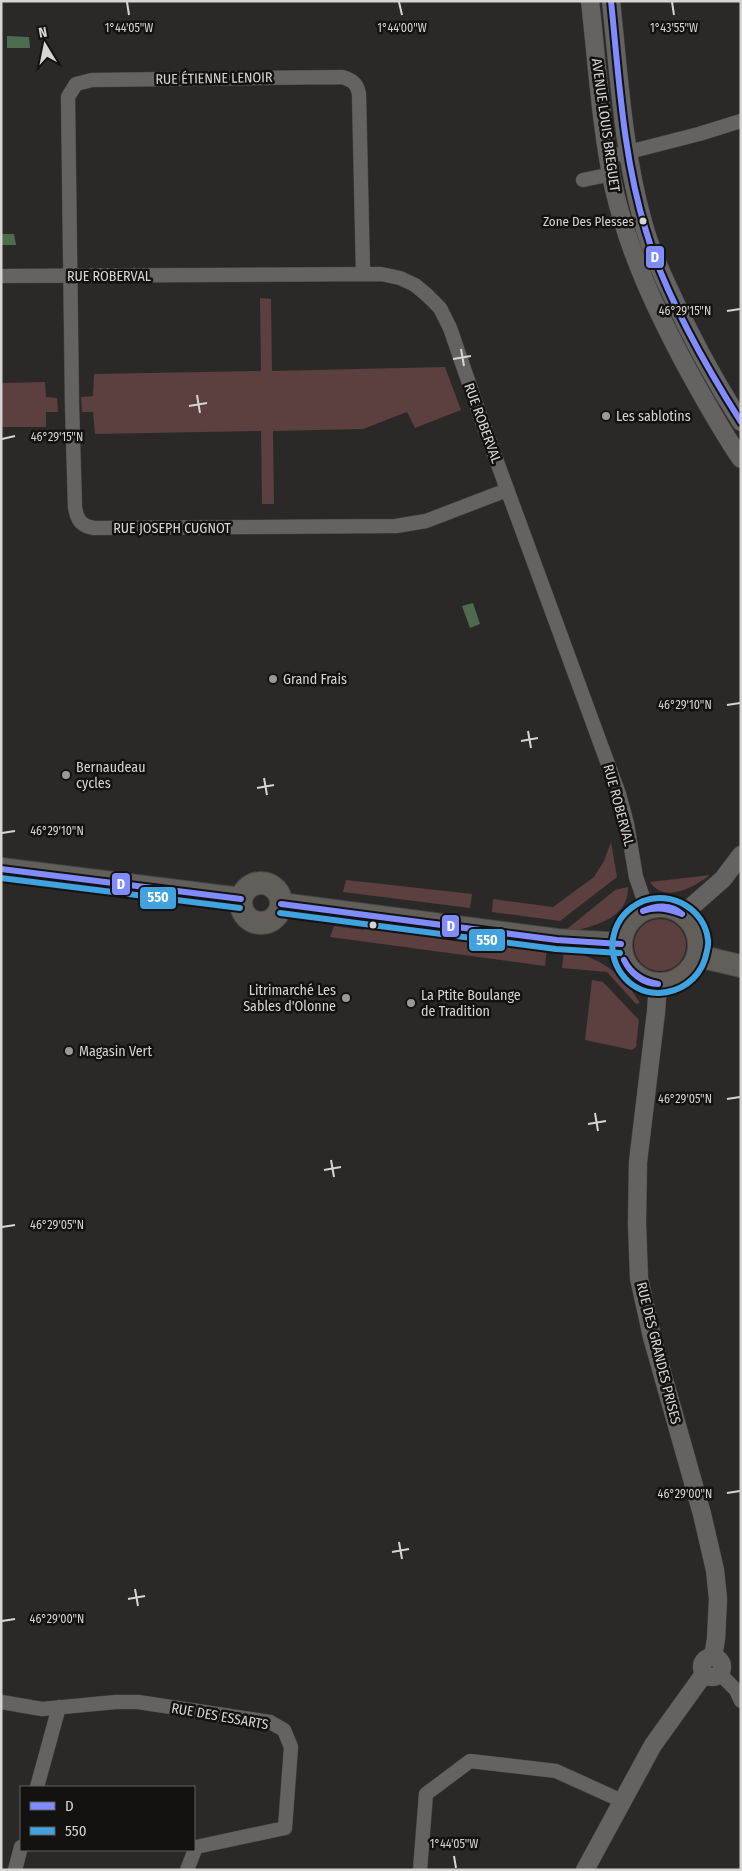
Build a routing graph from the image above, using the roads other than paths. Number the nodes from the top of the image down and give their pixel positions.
1 (590, 1) edge
2 (611, 1) edge
3 (741, 121) edge
4 (628, 153) junction
5 (610, 166) junction
6 (582, 180) dead end
7 (363, 273) junction
8 (1, 276) edge
9 (71, 276) junction
10 (741, 422) edge
11 (741, 459) edge
12 (507, 490) junction
13 (741, 854) edge
14 (1, 869) edge
15 (647, 909) junction
16 (683, 914) junction
17 (621, 944) junction
18 (698, 956) junction
19 (741, 966) edge
20 (658, 984) junction
21 (712, 1674) junction
22 (741, 1701) edge
23 (1, 1702) edge
24 (59, 1707) junction
25 (37, 1786) edge
26 (622, 1801) junction
27 (195, 1850) edge
28 (20, 1851) edge
29 (194, 1851) edge
30 (15, 1870) edge
31 (187, 1870) edge
32 (420, 1870) edge
33 (586, 1870) edge

1 - 5 street, AVENUE LOUIS BREGUET
2 - 4 street, AVENUE LOUIS BREGUET
3 - 4 street
4 - 5 street
4 - 10 street, AVENUE LOUIS BREGUET
5 - 6 street
5 - 11 street, AVENUE LOUIS BREGUET
7 - 9 street, RUE ROBERVAL
7 - 9 street, RUE ÉTIENNE LENOIR
7 - 12 street, RUE ROBERVAL
8 - 9 street, RUE ROBERVAL
9 - 12 street, RUE JOSEPH CUGNOT
12 - 15 street, RUE ROBERVAL
13 - 16 street
14 - 17 main road
15 - 16 main road
15 - 17 main road
16 - 18 main road
17 - 20 main road
18 - 19 main road
18 - 20 main road
20 - 21 street, RUE DES GRANDES PRISES
21 - 22 street
21 - 26 street
23 - 24 street, RUE DES ESSARTS
24 - 25 street
24 - 27 street, RUE DES ESSARTS
26 - 32 street
26 - 33 street
28 - 30 street
29 - 31 street, RUE DES ESSARTS

